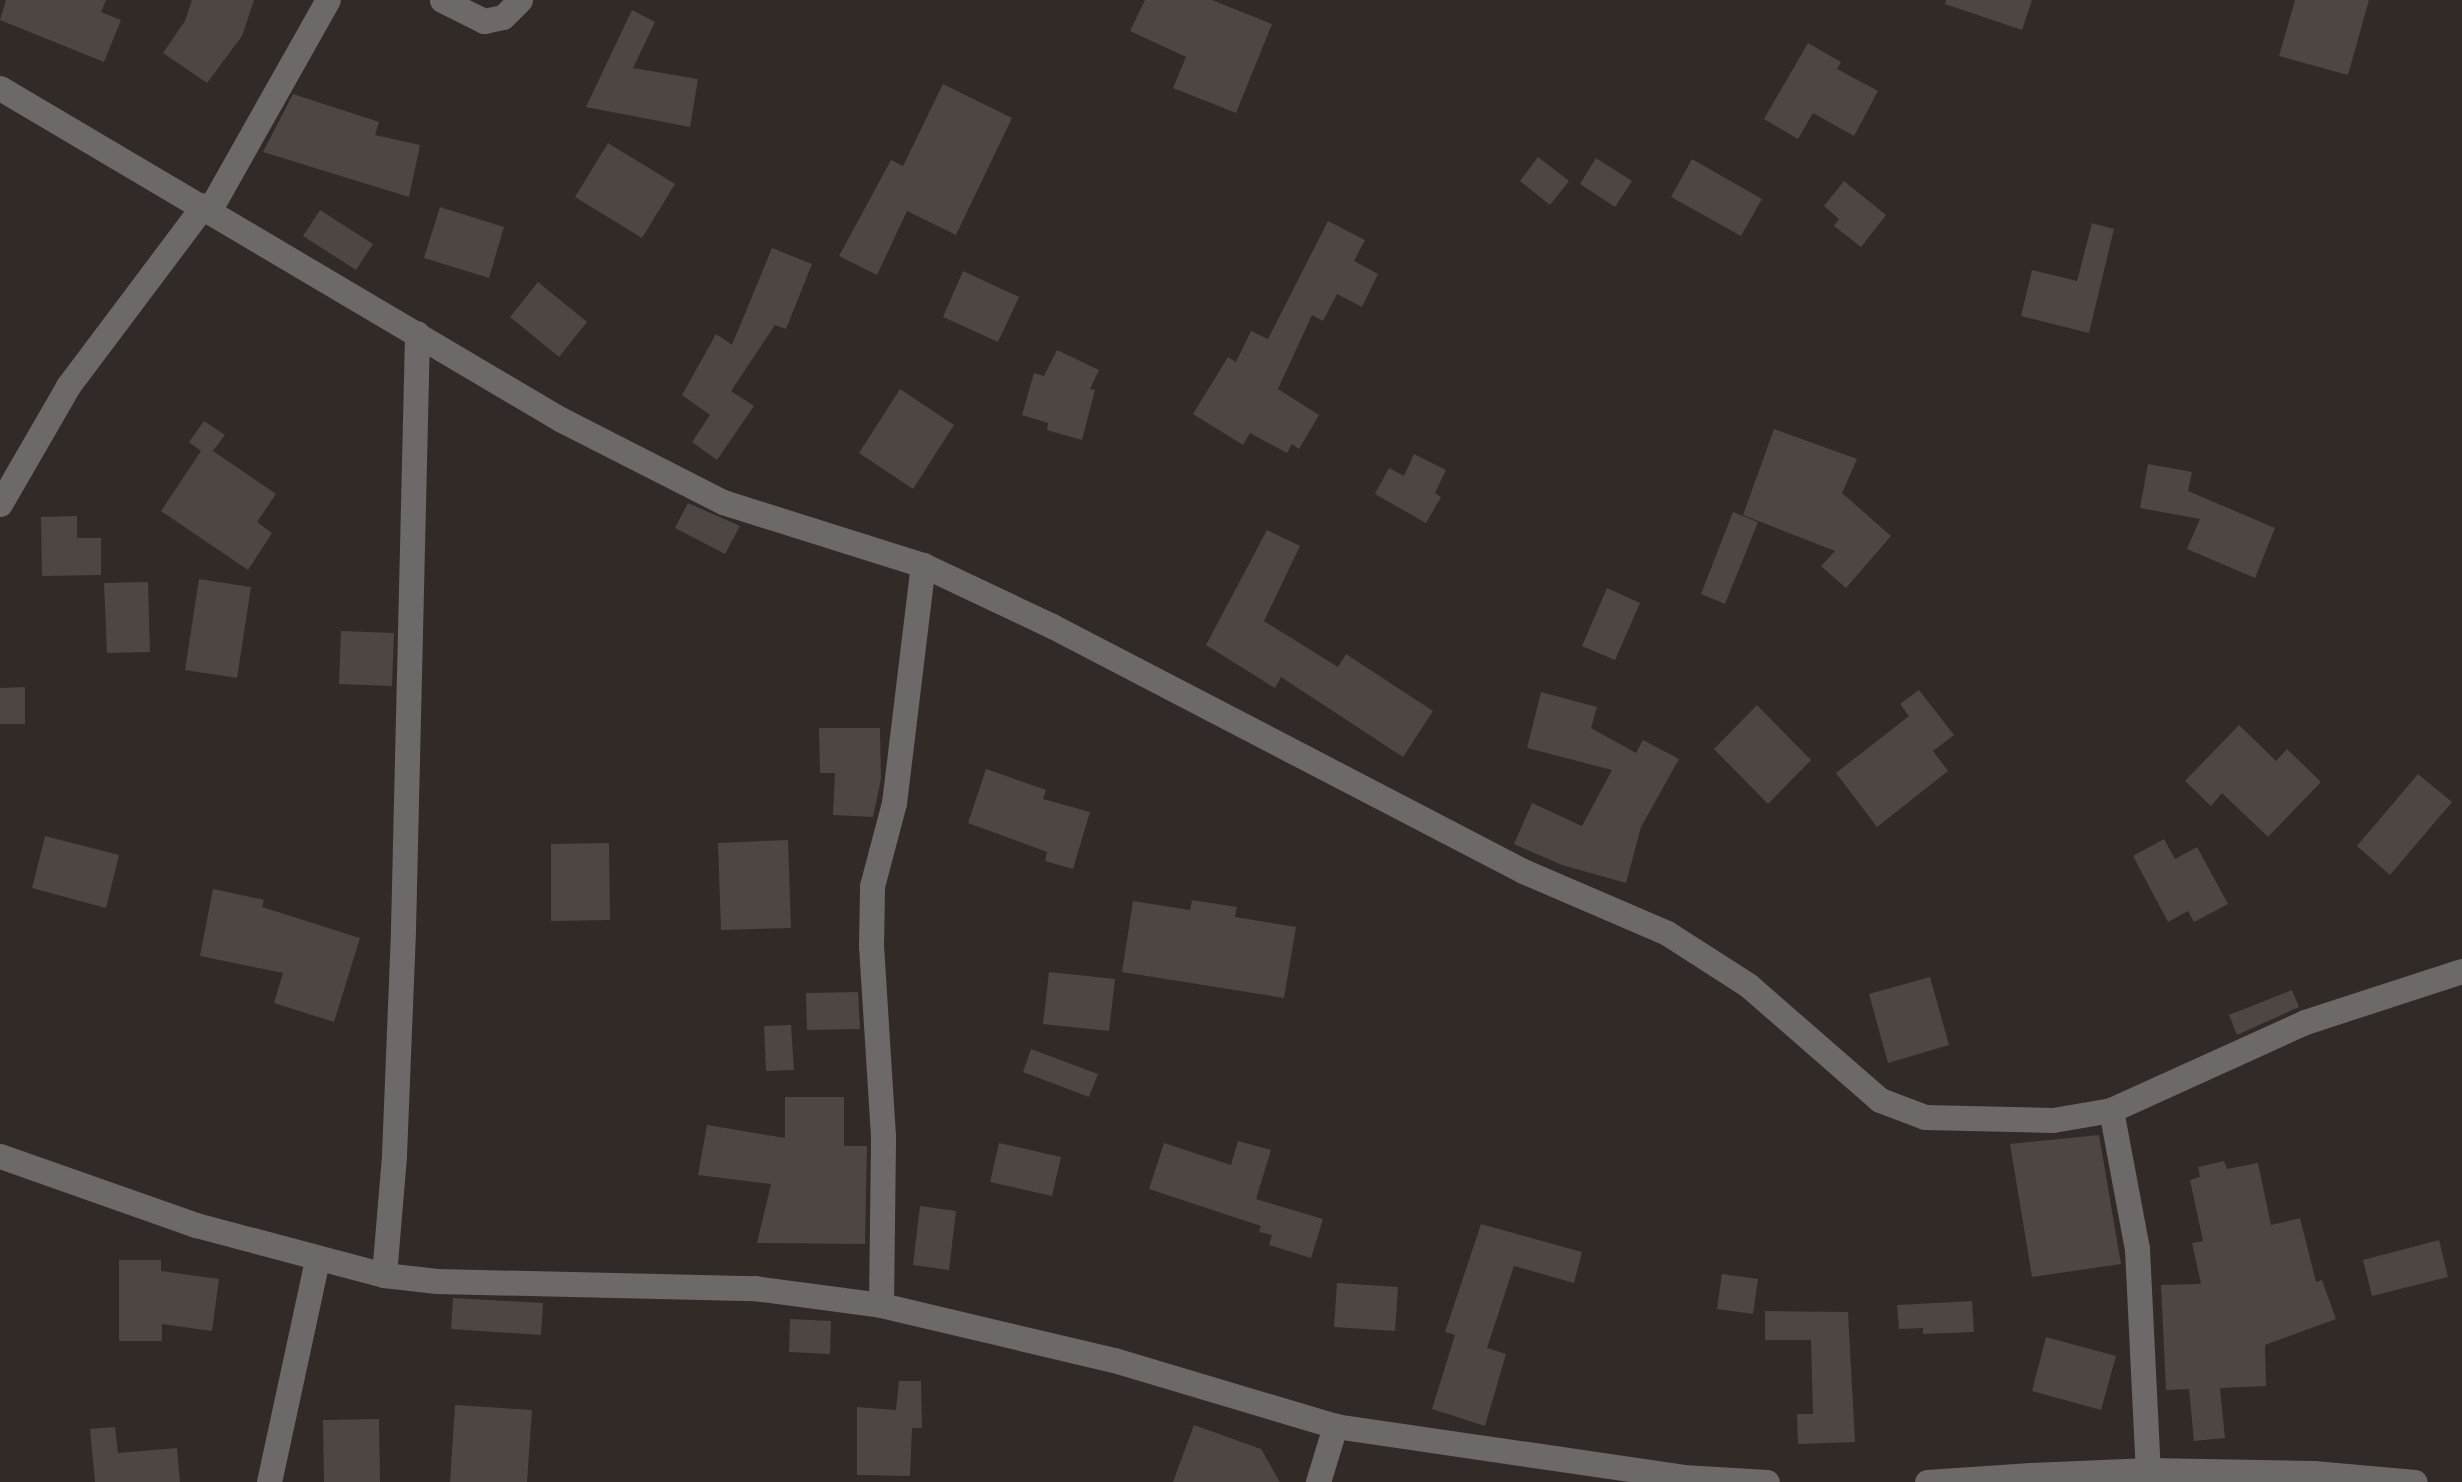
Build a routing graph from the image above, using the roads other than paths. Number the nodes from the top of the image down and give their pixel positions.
1 (328, 0) edge
2 (442, 0) edge
3 (520, 0) edge
4 (0, 88) edge
5 (207, 207) junction
6 (417, 334) junction
7 (0, 504) edge
8 (923, 565) junction
9 (2462, 971) edge
10 (2111, 1110) junction
11 (0, 1156) edge
12 (317, 1260) junction
13 (384, 1275) junction
14 (881, 1305) junction
15 (1335, 1426) junction
16 (2148, 1470) junction
17 (2037, 1478) edge
18 (269, 1482) edge
19 (1318, 1482) edge
20 (1767, 1482) edge
21 (1927, 1482) edge
22 (2416, 1482) edge

1 - 5 street
2 - 3 street
4 - 5 street
5 - 6 street
5 - 7 street
6 - 8 street
6 - 13 street
8 - 10 street
8 - 14 street
9 - 10 street
10 - 16 street
11 - 12 street
12 - 13 street
12 - 18 street
13 - 14 street
14 - 15 street
15 - 19 street
15 - 20 street
16 - 17 street
16 - 22 street
17 - 21 street

